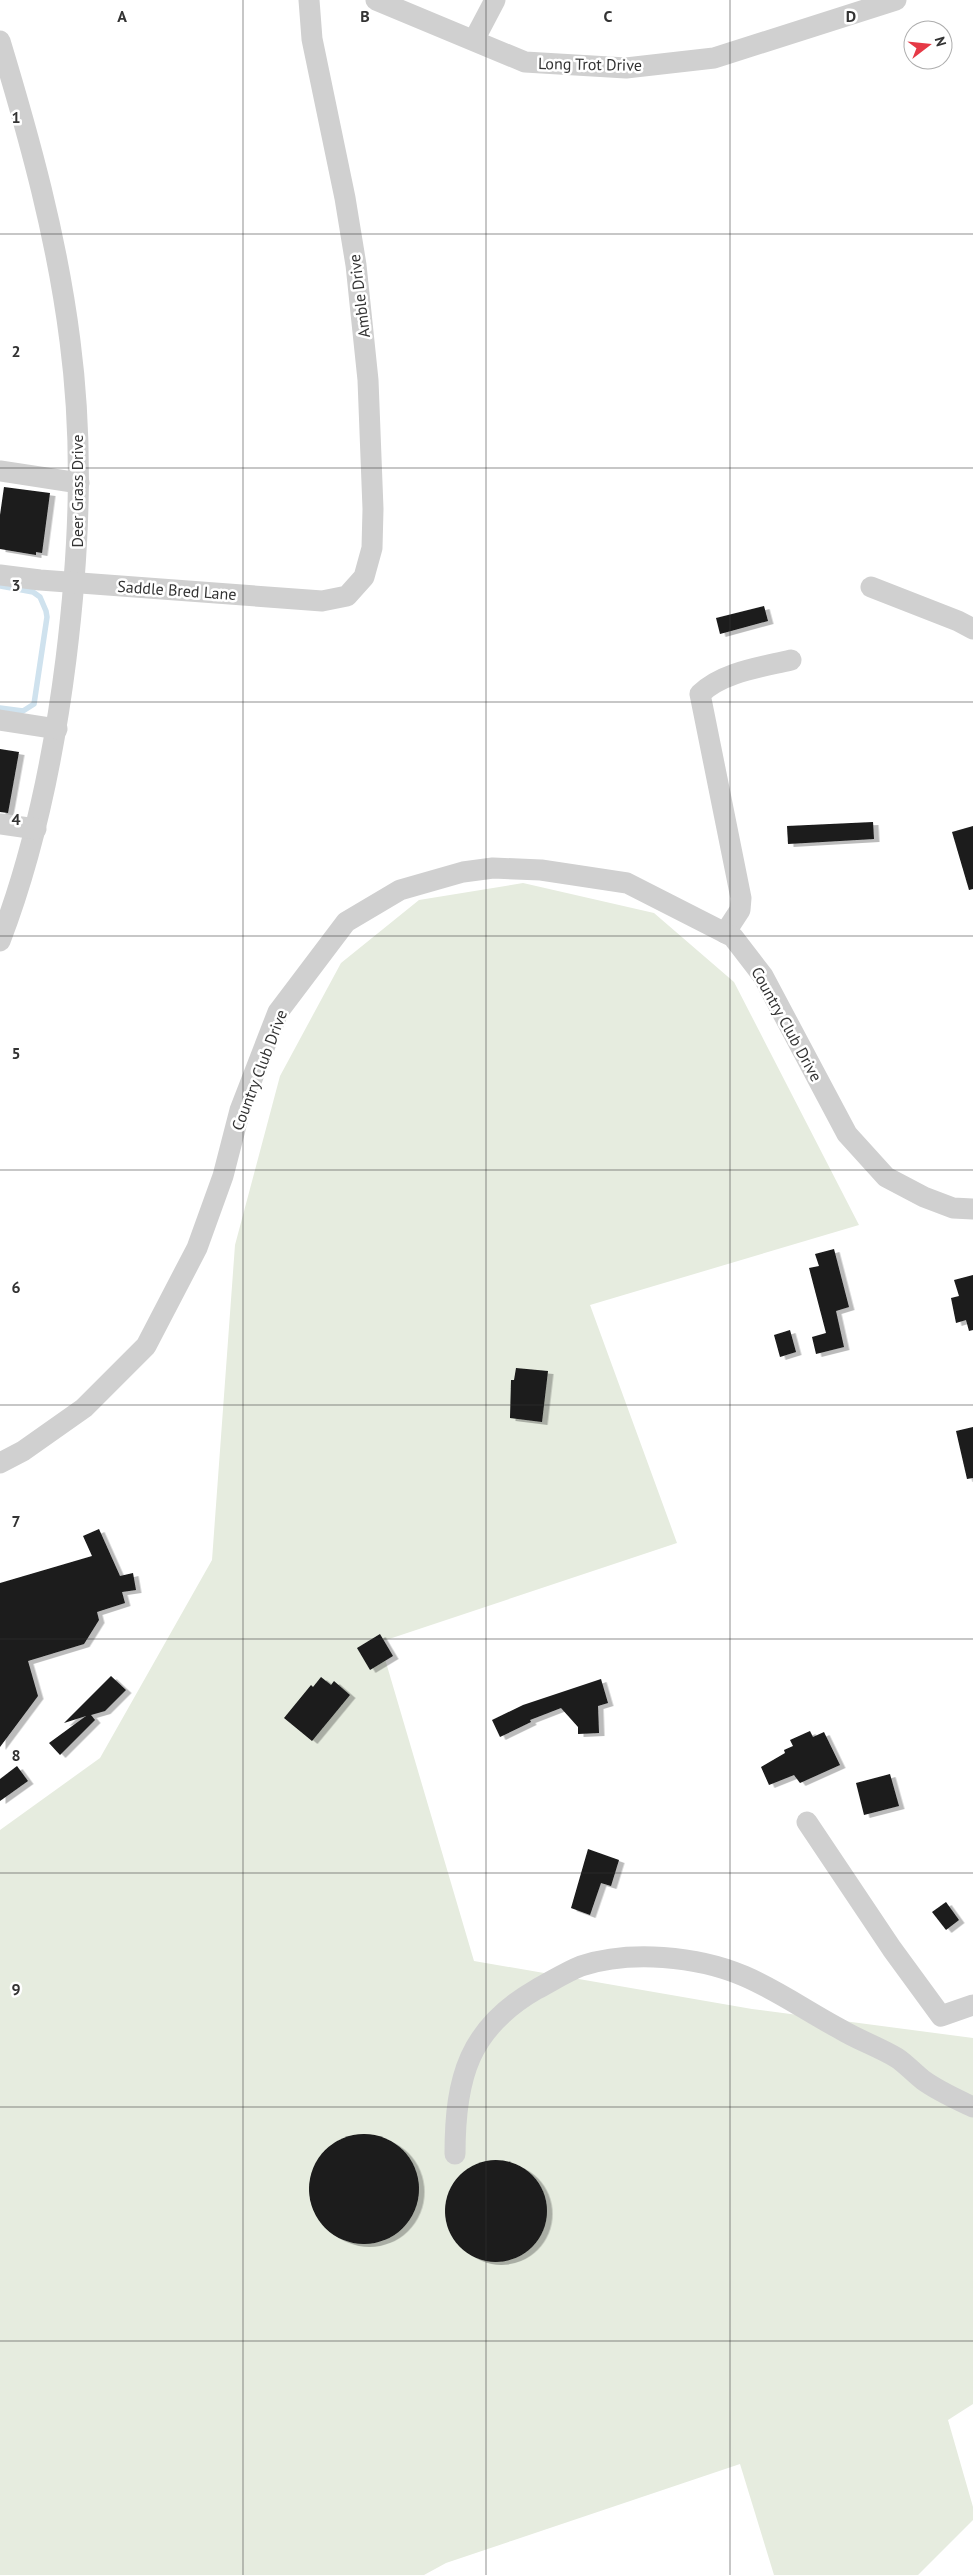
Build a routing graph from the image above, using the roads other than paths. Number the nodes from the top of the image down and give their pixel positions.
1 (309, 0) edge
2 (376, 0) edge
3 (495, 0) edge
4 (896, 0) edge
5 (474, 40) junction
6 (0, 41) edge
7 (0, 471) edge
8 (79, 484) junction
9 (0, 575) edge
10 (76, 583) junction
11 (871, 586) dead end
12 (353, 592) joint
13 (973, 629) edge
14 (791, 660) dead end
15 (0, 720) edge
16 (57, 729) junction
17 (0, 824) edge
18 (36, 829) junction
19 (725, 932) junction
20 (0, 941) edge
21 (973, 1208) edge
22 (0, 1463) edge
23 (807, 1822) dead end
24 (973, 2005) edge
25 (973, 2107) edge
26 (455, 2154) dead end

1 - 12 street, Amble Drive
2 - 5 street, Long Trot Drive
3 - 5 street
4 - 5 street, Long Trot Drive
6 - 8 street, Deer Grass Drive
7 - 8 street
8 - 10 street, Deer Grass Drive
9 - 10 street, Saddle Bred Lane
10 - 12 street, Saddle Bred Lane
10 - 16 street, Deer Grass Drive
11 - 13 street
14 - 19 street
15 - 16 street
16 - 18 street, Deer Grass Drive
17 - 18 street
18 - 20 street, Deer Grass Drive
19 - 21 street, Country Club Drive
19 - 22 street, Country Club Drive
23 - 24 street
25 - 26 street

